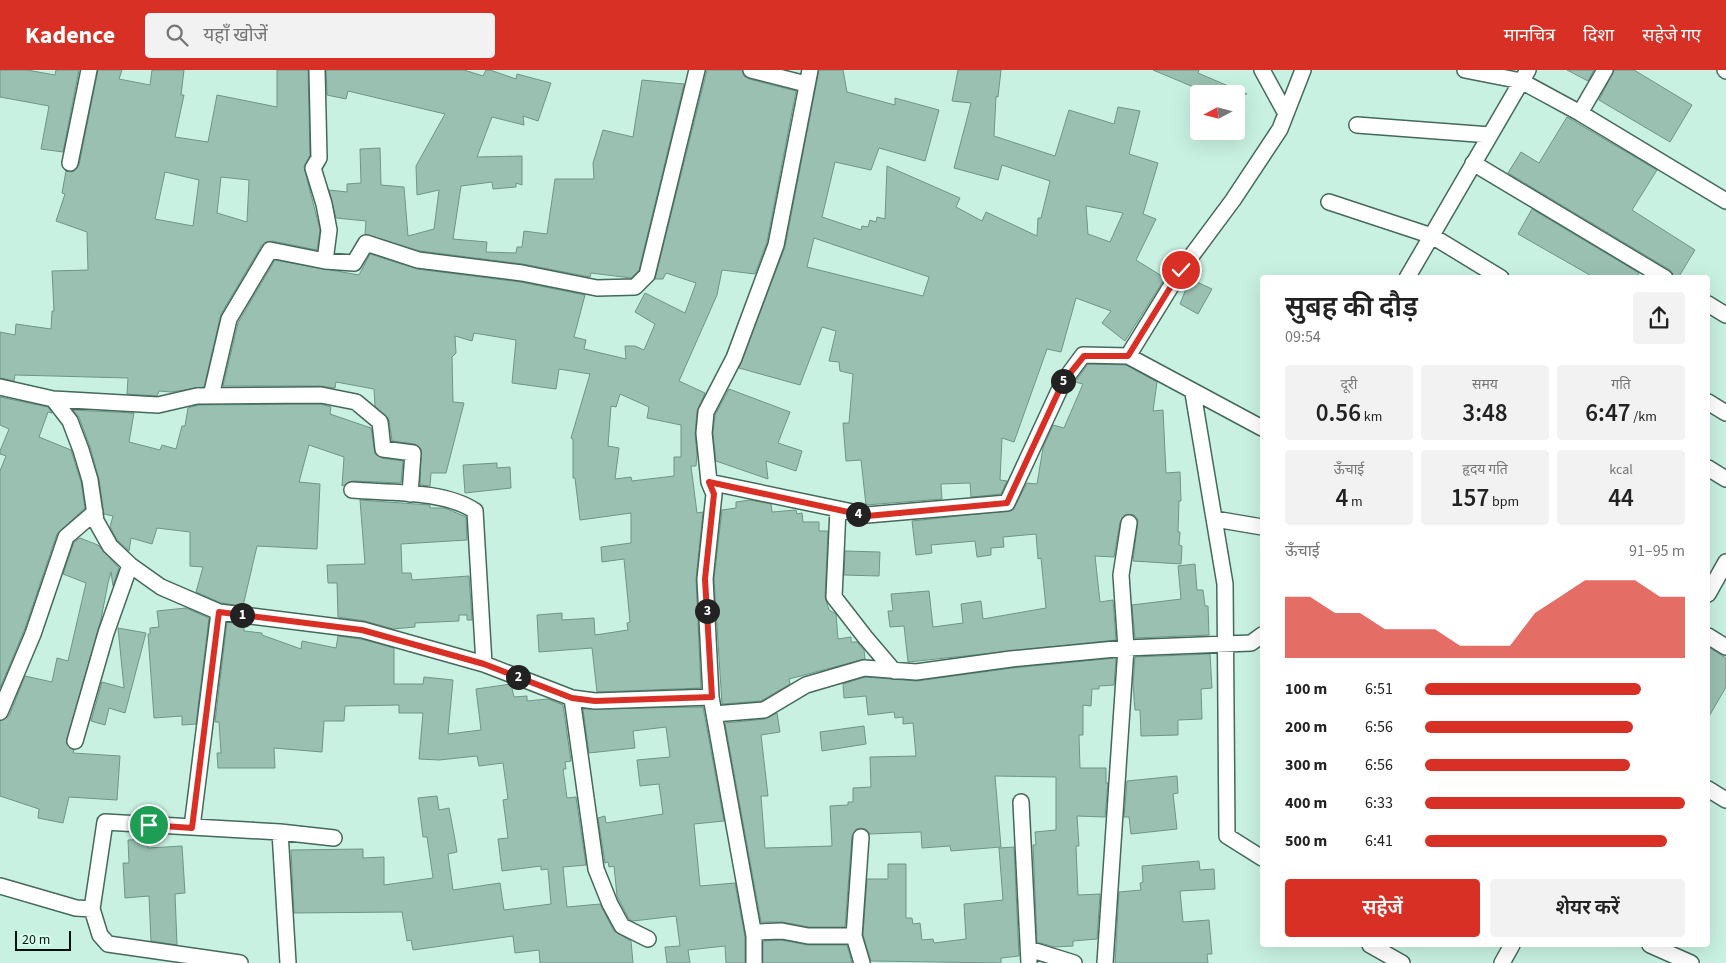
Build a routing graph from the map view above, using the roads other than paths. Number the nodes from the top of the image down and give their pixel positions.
1 (90, 70) edge
2 (318, 70) edge
3 (697, 70) edge
4 (751, 70) edge
5 (1262, 70) edge
6 (1303, 70) edge
7 (1465, 70) edge
8 (1605, 70) edge
9 (1524, 75) edge
10 (808, 77) edge
11 (1285, 112) junction
12 (1580, 113) junction
13 (1357, 125) dead end
14 (1490, 135) junction
15 (70, 163) dead end
16 (1473, 163) junction
17 (1726, 201) edge
18 (1329, 202) dead end
19 (1432, 236) junction
20 (325, 262) junction
21 (1646, 272) edge
22 (1409, 275) edge
23 (1495, 275) edge
24 (1710, 305) edge
25 (1726, 315) edge
26 (1128, 356) junction
27 (0, 387) edge
28 (1193, 393) junction
29 (211, 396) junction
30 (53, 399) junction
31 (1710, 403) edge
32 (1726, 414) edge
33 (1260, 427) edge
34 (1710, 469) edge
35 (1726, 479) edge
36 (709, 482) junction
37 (352, 490) dead end
38 (410, 494) junction
39 (838, 509) junction
40 (95, 512) junction
41 (1215, 519) junction
42 (1129, 523) dead end
43 (1260, 527) edge
44 (1726, 562) edge
45 (130, 565) junction
46 (1710, 590) edge
47 (219, 612) junction
48 (1260, 636) edge
49 (1710, 637) edge
50 (1226, 644) junction
51 (1726, 647) edge
52 (1126, 648) junction
53 (484, 664) junction
54 (894, 670) junction
55 (712, 697) junction
56 (572, 698) junction
57 (0, 712) edge
58 (714, 714) junction
59 (75, 741) dead end
60 (1710, 791) edge
61 (1726, 800) edge
62 (1021, 802) dead end
63 (192, 828) junction
64 (280, 832) junction
65 (861, 836) dead end
66 (334, 838) dead end
67 (1260, 857) edge
68 (0, 886) edge
69 (92, 909) junction
70 (754, 936) junction
71 (854, 936) junction
72 (648, 939) dead end
73 (1511, 947) edge
74 (1655, 947) edge
75 (1374, 951) edge
76 (1029, 956) edge
77 (177, 958) edge
78 (240, 963) edge
79 (288, 963) edge
80 (754, 963) edge
81 (862, 963) edge
82 (1074, 963) edge
83 (1105, 963) edge
84 (1402, 963) edge
85 (1502, 963) edge
86 (1691, 963) edge

1 - 15 street
2 - 20 street
3 - 20 street
4 - 10 street
5 - 11 street
6 - 11 street
7 - 9 street
8 - 12 street
9 - 12 street
9 - 14 street
10 - 36 street
11 - 26 street
12 - 17 street
13 - 14 street
14 - 16 street
16 - 19 street
16 - 21 street
18 - 19 street
19 - 22 street
19 - 23 street
20 - 29 street
24 - 25 street
26 - 28 street
26 - 39 street
27 - 30 street
28 - 33 street
28 - 41 street
29 - 30 street
29 - 38 street
30 - 40 street
31 - 32 street
34 - 35 street
36 - 39 street
36 - 55 street
37 - 38 street
38 - 53 street
39 - 54 street
40 - 45 street
40 - 57 street
41 - 43 street
41 - 50 street
42 - 52 street
44 - 46 street
45 - 47 street
45 - 59 street
47 - 53 street
47 - 63 street
48 - 50 street
49 - 51 street
50 - 52 street
50 - 67 street
52 - 54 street
52 - 83 street
53 - 56 street
54 - 58 street
55 - 56 street
55 - 58 street
56 - 72 street
58 - 70 street
60 - 61 street
62 - 76 street
63 - 64 street
63 - 69 street
64 - 66 street
64 - 79 street
65 - 71 street
68 - 69 street
69 - 77 street
70 - 71 street
70 - 80 street
71 - 81 street
73 - 85 street
74 - 86 street
75 - 84 street
76 - 82 street
77 - 78 street

